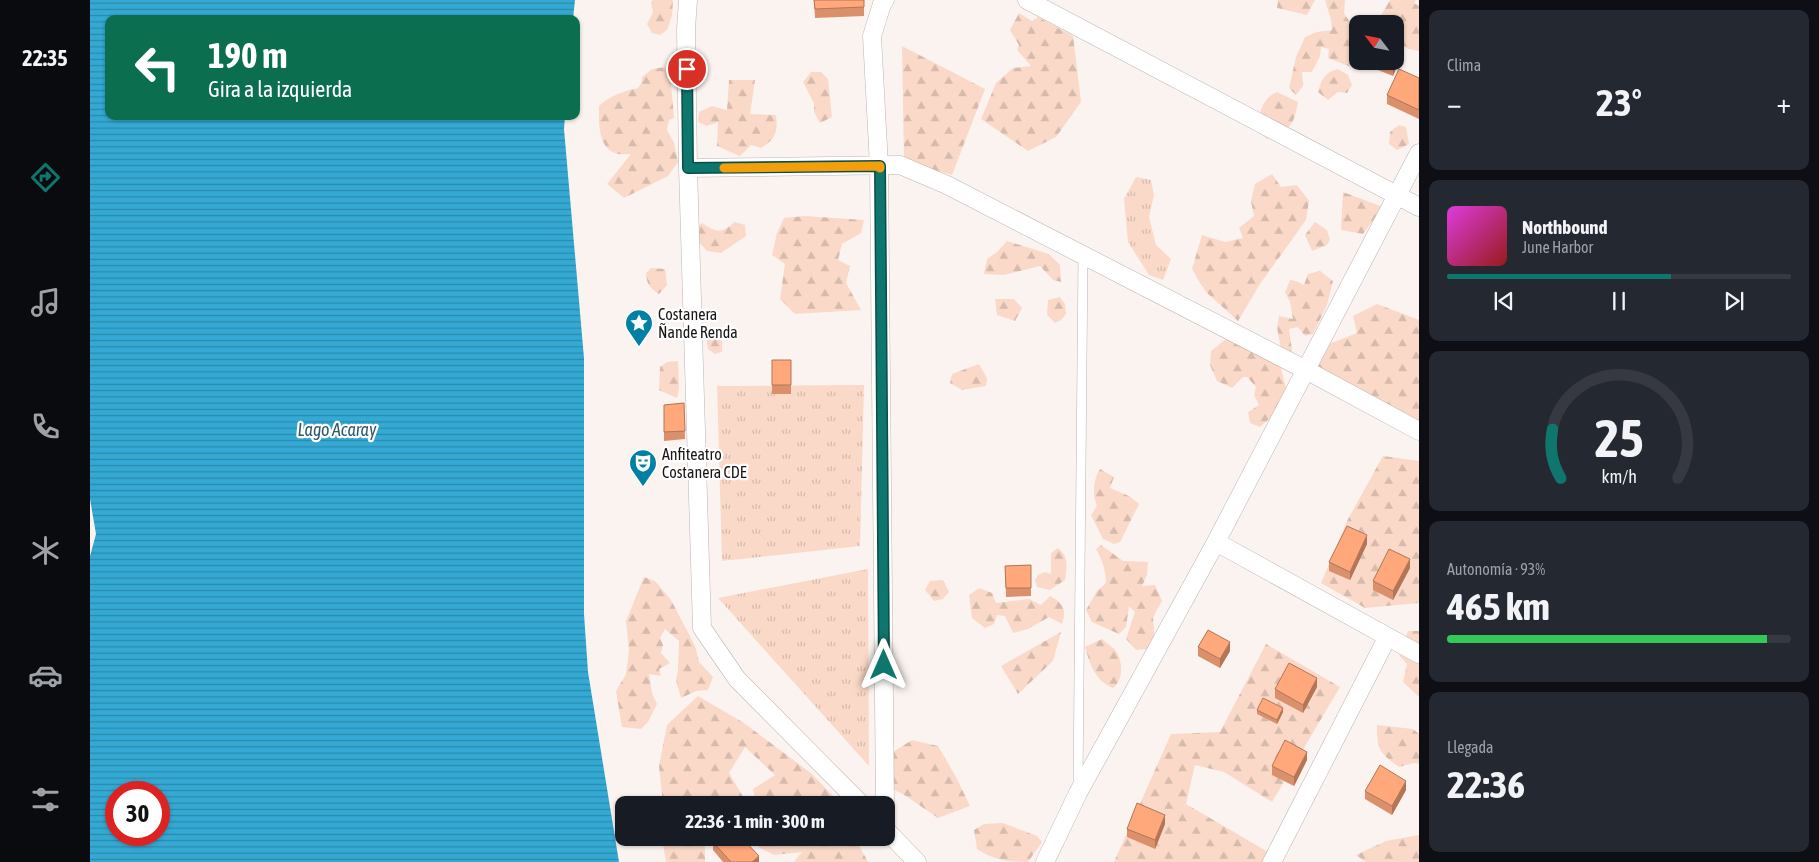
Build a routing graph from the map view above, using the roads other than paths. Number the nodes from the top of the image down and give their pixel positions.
1 (688, 0) edge
2 (885, 0) edge
3 (1028, 0) edge
4 (1419, 153) edge
5 (880, 166) junction
6 (688, 168) junction
7 (1397, 195) junction
8 (1419, 207) edge
9 (1083, 255) junction
10 (1306, 370) junction
11 (1419, 431) edge
12 (1216, 542) junction
13 (1388, 638) junction
14 (1419, 654) edge
15 (1078, 792) junction
16 (853, 796) edge
17 (885, 796) edge
18 (895, 839) edge
19 (917, 862) edge
20 (1045, 862) edge
21 (1272, 862) edge

1 - 6 street
2 - 5 street
3 - 7 street
4 - 7 street
5 - 6 street
5 - 9 street
5 - 17 street
6 - 16 street
7 - 8 street
7 - 10 street
9 - 10 street
9 - 15 lane
10 - 11 street
10 - 12 street
12 - 13 street
12 - 15 street
13 - 14 street
13 - 21 street
15 - 20 street
18 - 19 street

